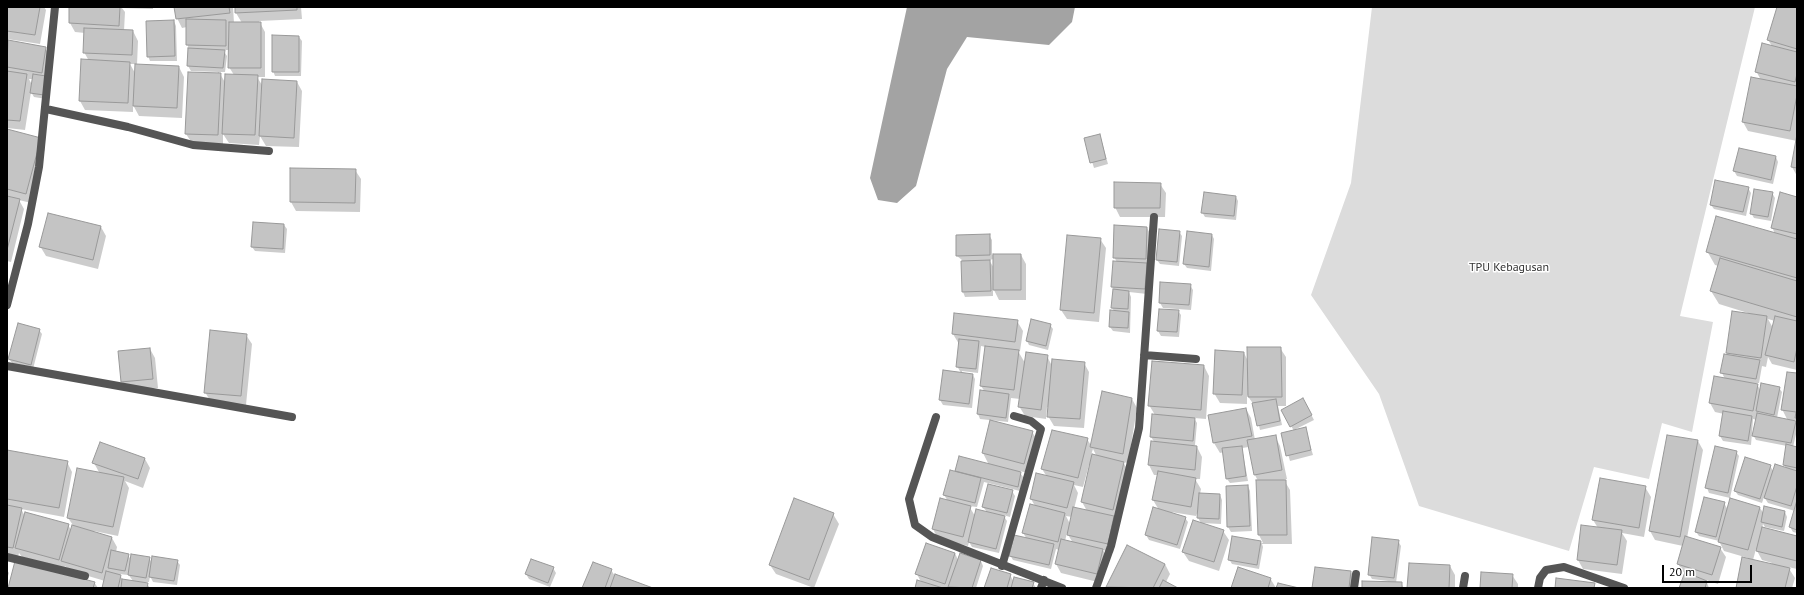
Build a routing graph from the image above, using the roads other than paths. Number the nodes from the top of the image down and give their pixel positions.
1 (54, 7) edge
2 (46, 109) junction
3 (269, 151) dead end
4 (1154, 217) dead end
5 (7, 305) edge
6 (1144, 355) junction
7 (1196, 359) dead end
8 (7, 366) edge
9 (1014, 416) dead end
10 (292, 417) dead end
11 (936, 417) dead end
12 (7, 557) edge
13 (1002, 566) junction
14 (1356, 574) dead end
15 (85, 576) dead end
16 (1465, 576) dead end
17 (1042, 584) edge
18 (1062, 588) edge
19 (1096, 588) edge
20 (1354, 588) edge
21 (1463, 588) edge
22 (1538, 588) edge
23 (1624, 588) edge

1 - 2 street
2 - 3 street
2 - 5 street
4 - 6 street
6 - 7 street
6 - 19 street
8 - 10 street
9 - 13 street
11 - 13 street
12 - 15 street
13 - 17 street
14 - 20 street
16 - 21 street
17 - 18 street
22 - 23 street

